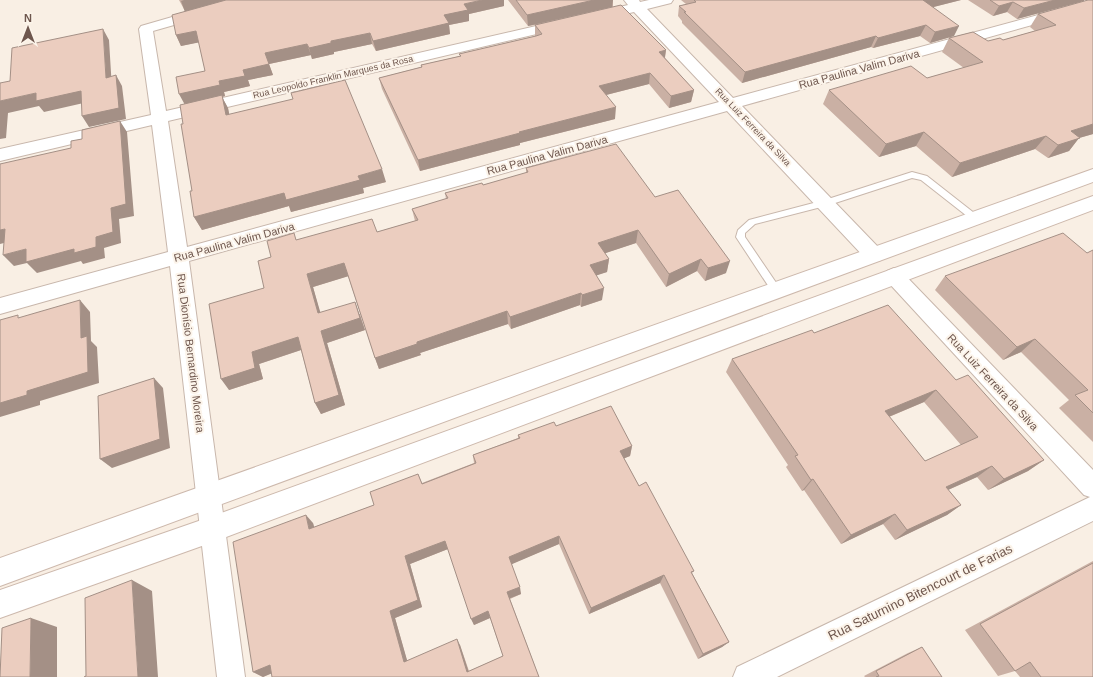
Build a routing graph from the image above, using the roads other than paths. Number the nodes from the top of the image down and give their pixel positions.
1 (246, 0) edge
2 (666, 0) edge
3 (634, 3) edge
4 (1093, 4) edge
5 (731, 104) junction
6 (160, 117) junction
7 (0, 155) edge
8 (1093, 175) edge
9 (826, 203) junction
10 (1093, 203) edge
11 (975, 218) junction
12 (874, 255) junction
13 (178, 257) junction
14 (894, 276) junction
15 (776, 290) junction
16 (0, 306) edge
17 (1093, 487) edge
18 (209, 496) junction
19 (1093, 508) edge
20 (213, 528) junction
21 (0, 572) edge
22 (0, 604) edge
23 (231, 677) edge
24 (747, 677) edge

1 - 6 street, Rua Dionísio Bernardino Moreira
2 - 3 street, Rua Leopoldo Franklin Marques da Rosa
3 - 5 street, Rua Luiz Ferreira da Silva
3 - 6 street, Rua Leopoldo Franklin Marques da Rosa
4 - 5 street, Rua Paulina Valim Dariva
5 - 9 street, Rua Luiz Ferreira da Silva
5 - 13 street, Rua Paulina Valim Dariva
6 - 7 street, Rua Leopoldo Franklin Marques da Rosa
6 - 13 street, Rua Dionísio Bernardino Moreira
8 - 11 main road
9 - 11 lane
9 - 12 street, Rua Luiz Ferreira da Silva
9 - 15 lane
10 - 14 main road
11 - 12 main road
12 - 15 main road
13 - 16 street, Rua Paulina Valim Dariva
13 - 18 street, Rua Dionísio Bernardino Moreira
14 - 17 street, Rua Luiz Ferreira da Silva
14 - 20 main road
15 - 18 main road
18 - 20 street, Rua Dionísio Bernardino Moreira
18 - 21 main road
19 - 24 street, Rua Saturnino Bitencourt de Farias
20 - 22 main road
20 - 23 street, Rua Dionísio Bernardino Moreira

